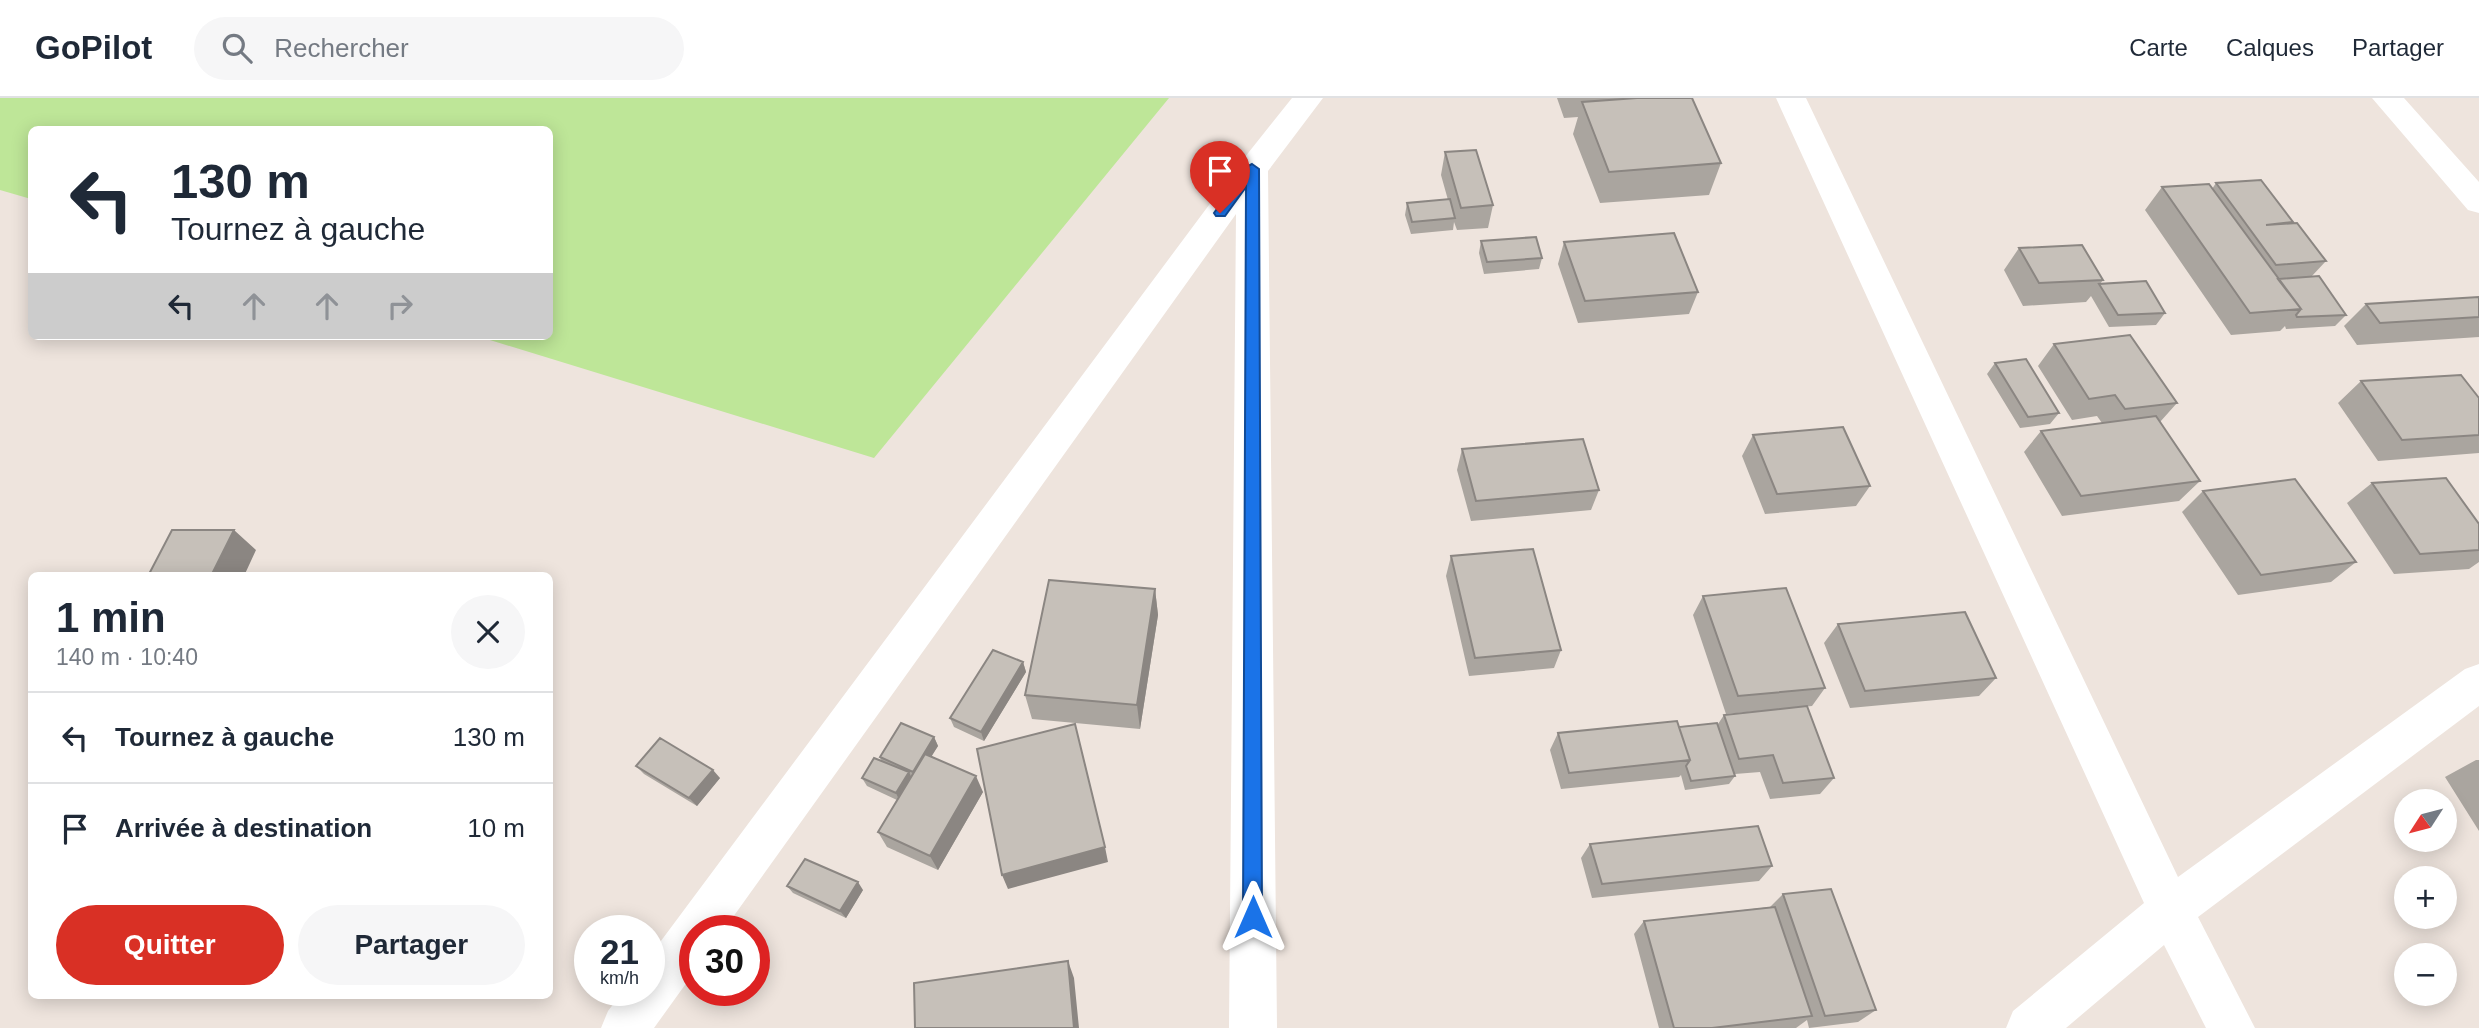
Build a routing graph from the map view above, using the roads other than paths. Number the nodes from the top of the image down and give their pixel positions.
1 (1308, 98) edge
2 (1791, 98) edge
3 (2387, 98) edge
4 (1252, 169) junction
5 (2479, 202) edge
6 (2479, 682) edge
7 (2170, 911) junction
8 (708, 915) edge
9 (679, 955) edge
10 (625, 1028) edge
11 (1253, 1028) edge
12 (2030, 1028) edge
13 (2231, 1028) edge

1 - 4 street
2 - 7 street
3 - 5 street
4 - 8 street
4 - 11 street
6 - 7 street
7 - 12 street
7 - 13 street
9 - 10 street

